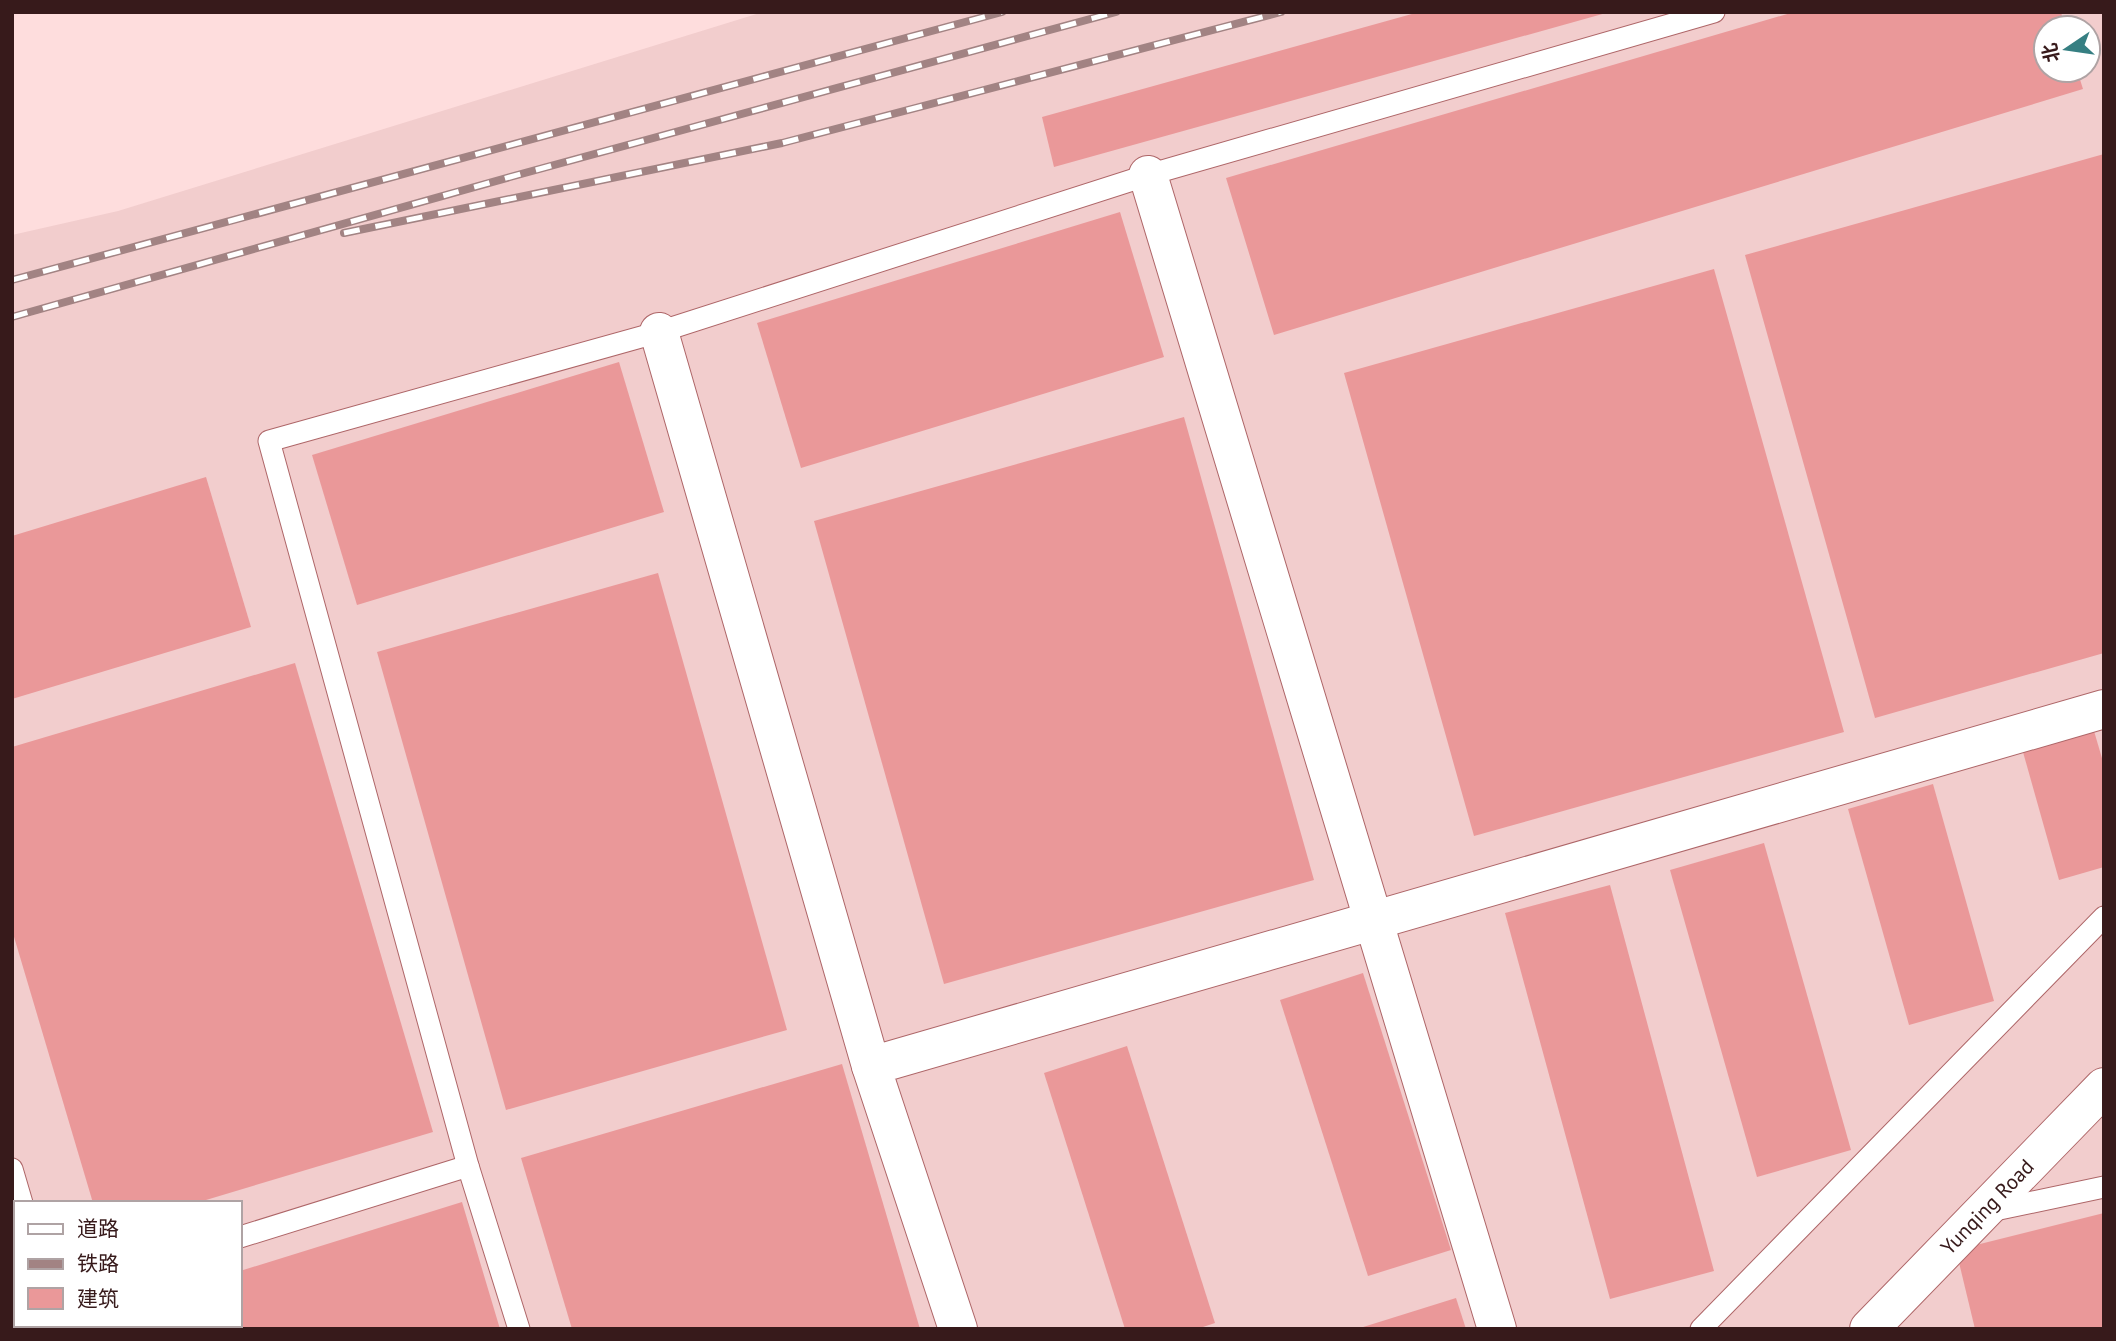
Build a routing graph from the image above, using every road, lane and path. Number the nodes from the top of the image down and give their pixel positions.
1 (1714, 12) edge
2 (1148, 175) junction
3 (659, 332) junction
4 (2104, 709) edge
5 (2104, 917) edge
6 (1373, 920) junction
7 (871, 1066) junction
8 (2104, 1087) edge
9 (468, 1166) junction
10 (12, 1170) edge
11 (2104, 1187) edge
12 (21, 1201) edge
13 (1981, 1213) junction
14 (242, 1236) edge
15 (519, 1329) edge
16 (958, 1329) edge
17 (1497, 1329) edge
18 (1701, 1329) edge
19 (1869, 1329) edge

1 - 2 lane
2 - 3 lane
2 - 6 street
3 - 7 street
3 - 9 lane
4 - 6 street
5 - 18 lane
6 - 7 street
6 - 17 street
7 - 16 street
8 - 13 street, Yunqing Road
9 - 14 lane
9 - 15 lane
10 - 12 lane
11 - 13 lane
13 - 19 street, Yunqing Road

